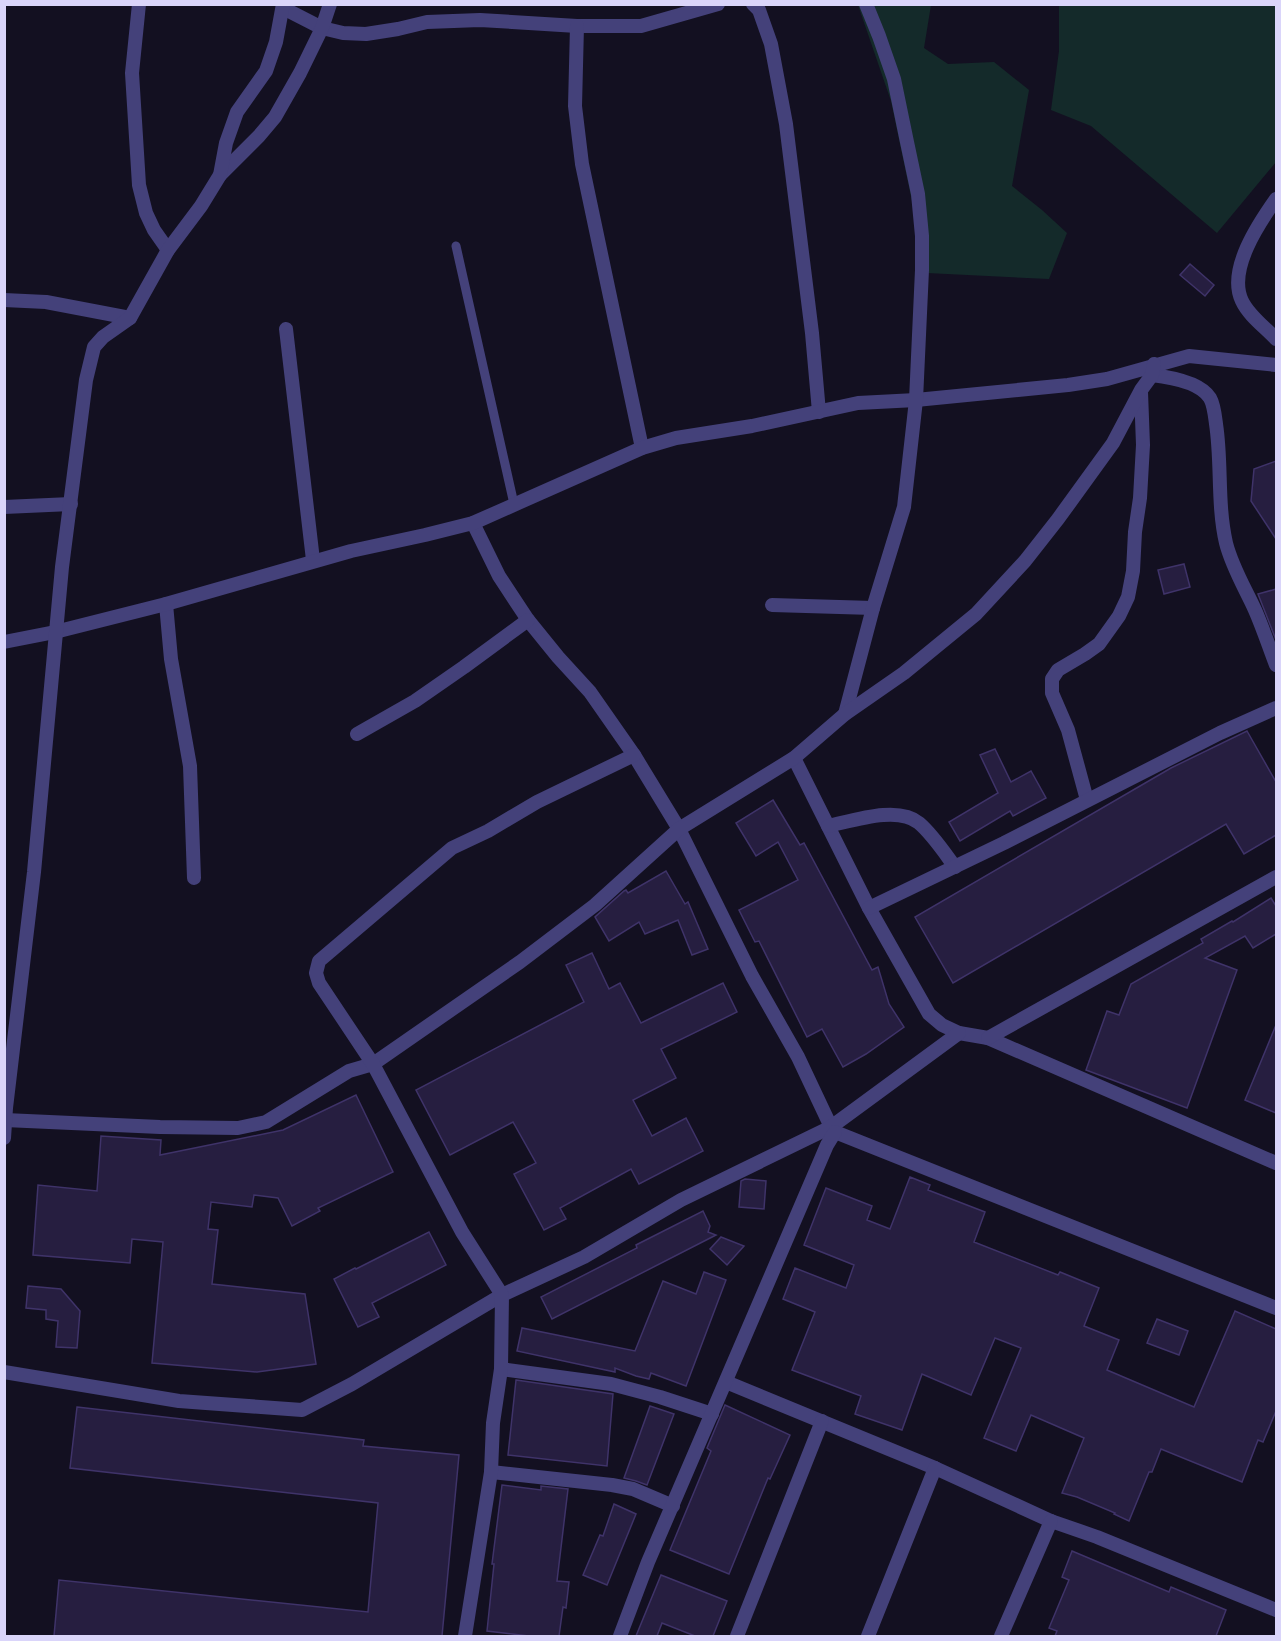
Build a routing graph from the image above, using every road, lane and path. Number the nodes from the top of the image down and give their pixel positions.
1 (139, 4) edge
2 (330, 4) edge
3 (718, 4) edge
4 (753, 4) edge
5 (866, 4) edge
6 (283, 6) edge
7 (577, 26) junction
8 (322, 28) junction
9 (220, 176) junction
10 (1276, 199) edge
11 (456, 246) dead end
12 (168, 250) junction
13 (4, 300) edge
14 (130, 318) junction
15 (286, 329) dead end
16 (1276, 339) edge
17 (1276, 365) edge
18 (1153, 370) junction
19 (1141, 390) junction
20 (916, 400) junction
21 (819, 412) junction
22 (642, 448) junction
23 (70, 504) junction
24 (514, 504) junction
25 (4, 507) edge
26 (473, 523) junction
27 (314, 560) junction
28 (166, 604) junction
29 (772, 604) dead end
30 (873, 608) junction
31 (528, 620) junction
32 (55, 632) junction
33 (4, 642) edge
34 (1276, 665) edge
35 (1276, 708) edge
36 (845, 714) junction
37 (357, 734) dead end
38 (634, 755) junction
39 (794, 758) junction
40 (1087, 800) junction
41 (828, 826) junction
42 (679, 829) junction
43 (954, 867) junction
44 (1276, 877) edge
45 (194, 878) dead end
46 (869, 908) junction
47 (959, 1033) junction
48 (988, 1038) junction
49 (373, 1064) junction
50 (5, 1112) edge
51 (833, 1129) junction
52 (4, 1138) edge
53 (1276, 1163) edge
54 (502, 1295) junction
55 (1276, 1308) edge
56 (501, 1368) junction
57 (4, 1372) edge
58 (726, 1382) junction
59 (712, 1414) junction
60 (822, 1421) junction
61 (935, 1468) junction
62 (490, 1472) junction
63 (673, 1506) junction
64 (1051, 1521) junction
65 (1276, 1610) edge
66 (465, 1636) edge
67 (620, 1636) edge
68 (736, 1636) edge
69 (868, 1636) edge
70 (1001, 1636) edge

1 - 12 street
2 - 8 street
3 - 7 street
4 - 21 street
5 - 20 street
6 - 8 street
6 - 9 street
7 - 8 street
7 - 22 street
8 - 9 street
9 - 12 street
10 - 16 street
11 - 24 street
12 - 14 street
13 - 14 street
14 - 23 street
15 - 27 street
17 - 18 street
18 - 19 street
18 - 20 street
18 - 34 street
19 - 36 street
19 - 40 street
20 - 21 street
20 - 30 street
21 - 22 street
22 - 24 street
23 - 25 street
23 - 32 street
24 - 26 street
26 - 27 street
26 - 31 street
27 - 28 street
28 - 32 street
28 - 45 street
29 - 30 street
30 - 36 street
31 - 37 street
31 - 38 street
32 - 33 street
32 - 50 street
35 - 40 street
36 - 39 street
38 - 42 street
38 - 49 street
39 - 41 street
39 - 42 street
40 - 43 street
41 - 43 street
41 - 46 street
42 - 49 street
42 - 51 street
43 - 46 street
44 - 48 street
46 - 47 street
47 - 48 street
47 - 51 street
48 - 53 street
49 - 50 street
49 - 54 street
50 - 52 street
51 - 54 street
51 - 55 street
51 - 58 street
54 - 56 street
54 - 57 street
56 - 59 street
56 - 62 street
58 - 59 street
58 - 60 street
59 - 63 street
60 - 61 street
60 - 68 street
61 - 64 street
61 - 69 street
62 - 63 street
62 - 66 street
63 - 67 street
64 - 65 street
64 - 70 street

